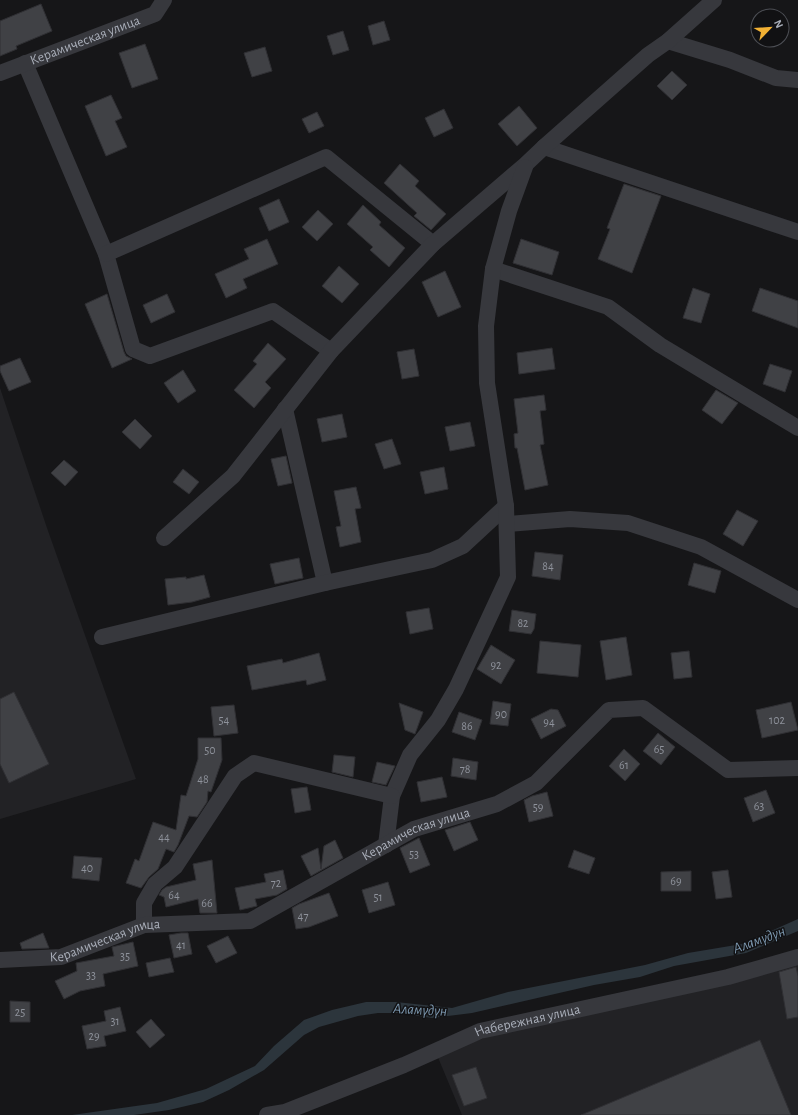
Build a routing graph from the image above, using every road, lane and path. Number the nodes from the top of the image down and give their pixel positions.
1 (164, 0) edge
2 (714, 0) edge
3 (668, 41) junction
4 (25, 63) junction
5 (0, 73) edge
6 (798, 80) edge
7 (544, 147) junction
8 (525, 165) junction
9 (798, 232) edge
10 (433, 244) junction
11 (106, 254) junction
12 (493, 269) junction
13 (331, 351) junction
14 (284, 409) junction
15 (798, 428) edge
16 (506, 506) junction
17 (507, 524) junction
18 (164, 538) dead end
19 (324, 583) junction
20 (798, 600) edge
21 (102, 637) dead end
22 (798, 768) edge
23 (392, 796) junction
24 (386, 845) junction
25 (144, 925) junction
26 (798, 957) edge
27 (0, 960) edge
28 (267, 1115) edge

1 - 4 street, Керамическая улица
2 - 3 street
3 - 6 street
3 - 7 street
4 - 5 street, Керамическая улица
4 - 11 street
7 - 8 street
7 - 9 street
8 - 10 street
8 - 12 street
10 - 11 street
10 - 13 street
11 - 13 street
12 - 15 street
12 - 16 street
13 - 14 street
14 - 18 street
14 - 19 street
16 - 17 street
16 - 19 street
17 - 20 street
17 - 23 street
19 - 21 street
22 - 24 street, Керамическая улица
23 - 24 street
23 - 25 street
24 - 25 street, Керамическая улица
25 - 27 street, Керамическая улица
26 - 28 street, Набережная улица

